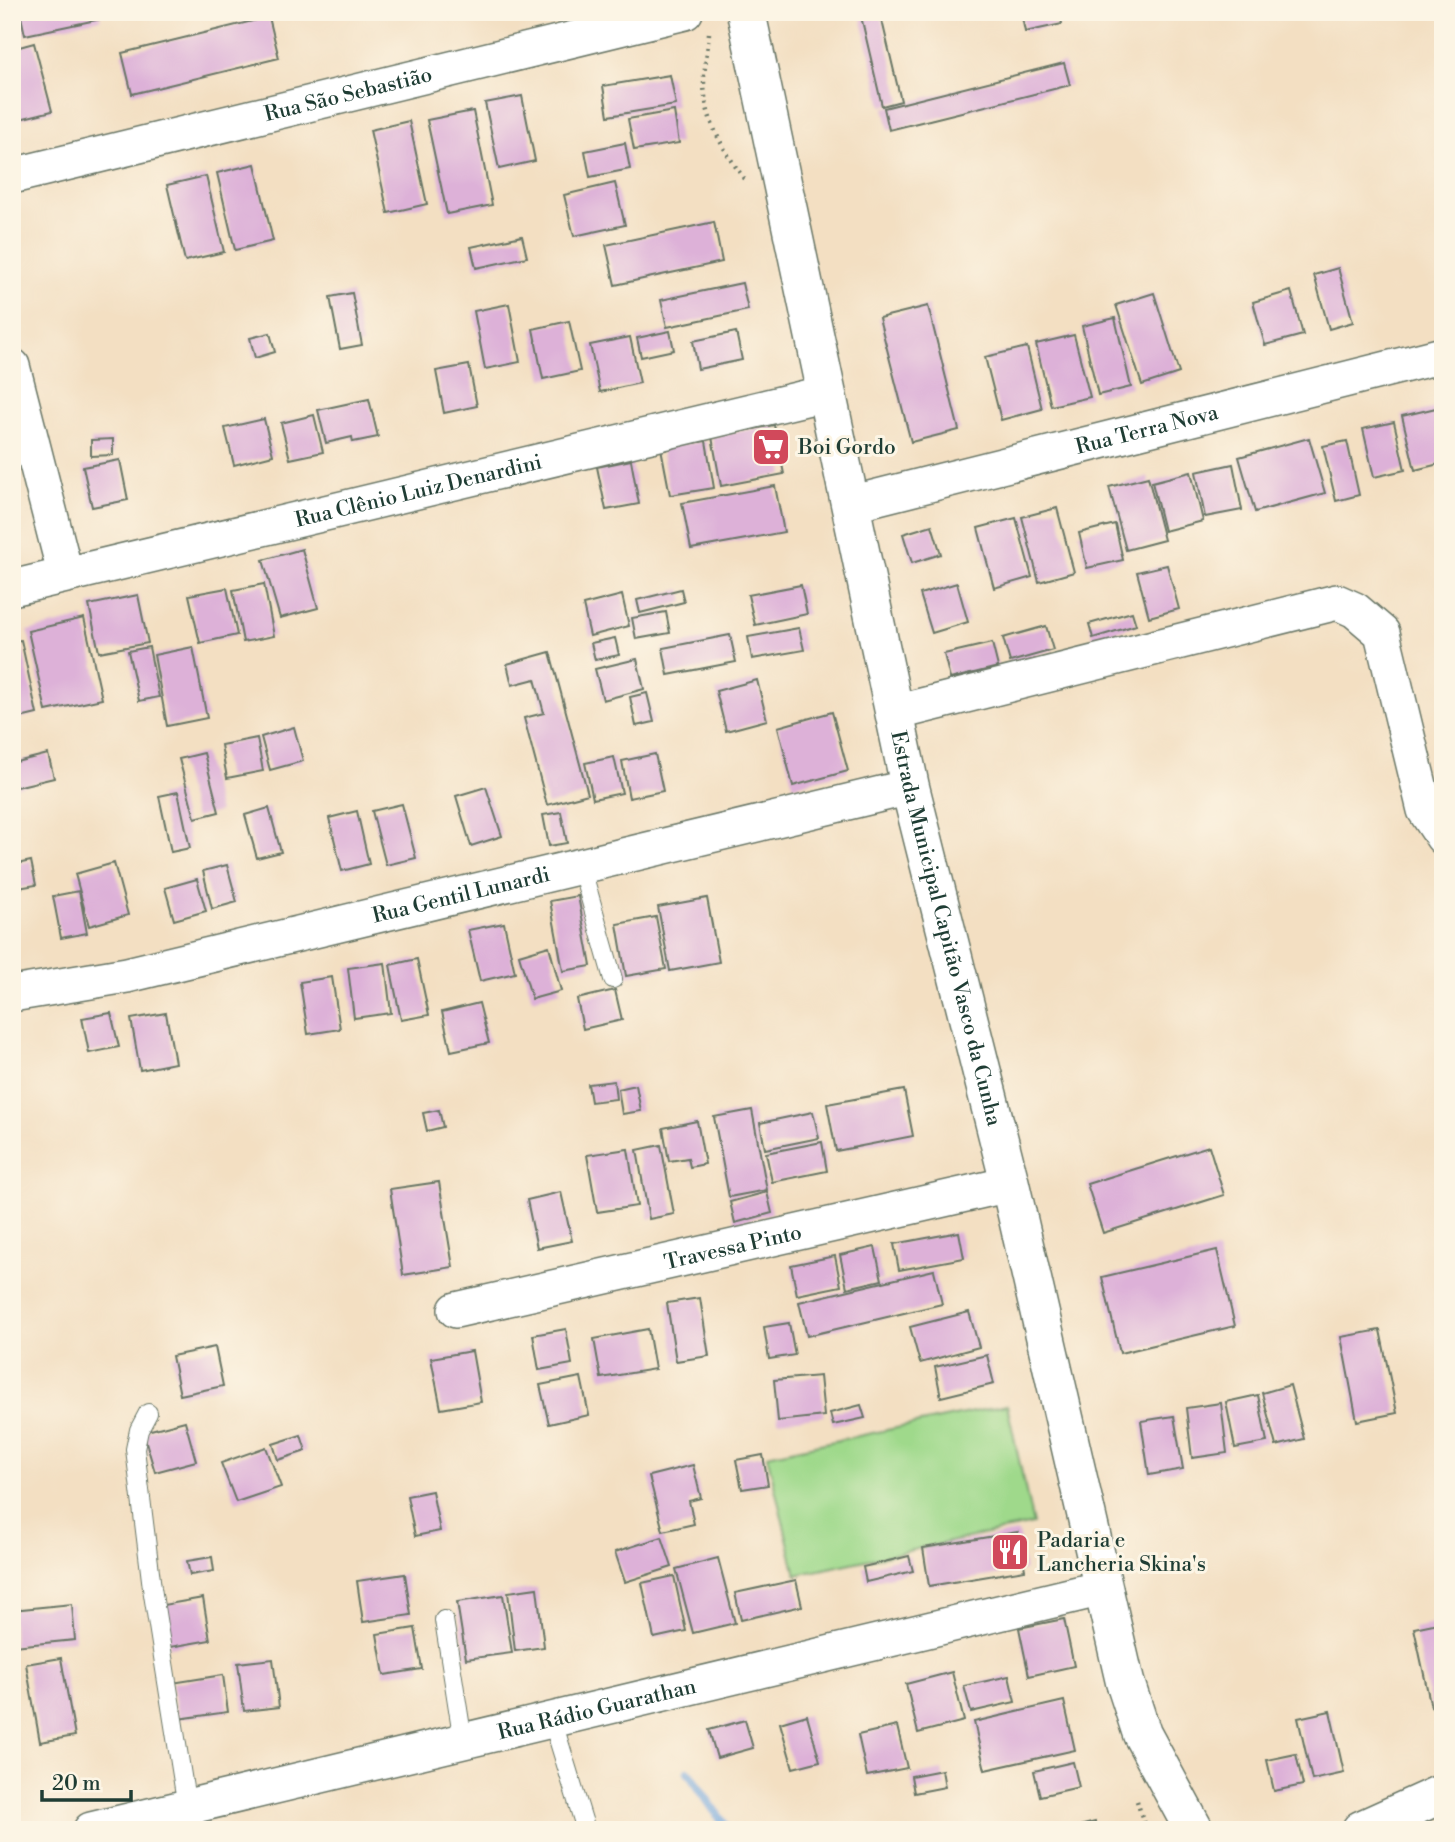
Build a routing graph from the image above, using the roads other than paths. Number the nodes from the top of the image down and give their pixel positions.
1 (685, 12) edge
2 (746, 12) edge
3 (12, 176) edge
4 (1443, 355) edge
5 (12, 366) edge
6 (827, 393) junction
7 (850, 504) junction
8 (65, 573) junction
9 (12, 588) edge
10 (894, 713) junction
11 (910, 787) junction
12 (1443, 837) edge
13 (581, 866) junction
14 (613, 979) dead end
15 (12, 994) edge
16 (1010, 1184) junction
17 (456, 1310) dead end
18 (148, 1413) dead end
19 (1104, 1588) junction
20 (444, 1620) dead end
21 (552, 1719) junction
22 (463, 1741) junction
23 (1443, 1793) edge
24 (1443, 1804) edge
25 (187, 1807) junction
26 (91, 1830) edge
27 (586, 1830) edge
28 (1194, 1830) edge
29 (1361, 1830) edge
30 (1419, 1830) edge

1 - 3 street, Rua São Sebastião
2 - 6 street, Estrada Municipal Capitão Vasco da Cunha
4 - 7 street, Rua Terra Nova
5 - 8 street
6 - 7 street, Estrada Municipal Capitão Vasco da Cunha
6 - 8 street, Rua Clênio Luiz Denardini
7 - 10 street, Estrada Municipal Capitão Vasco da Cunha
8 - 9 street, Rua Clênio Luiz Denardini
10 - 11 street, Estrada Municipal Capitão Vasco da Cunha
10 - 12 street
11 - 13 street, Rua Gentil Lunardi
11 - 16 street, Estrada Municipal Capitão Vasco da Cunha
13 - 14 lane
13 - 15 street, Rua Gentil Lunardi
16 - 17 street, Travessa Pinto
16 - 19 street, Estrada Municipal Capitão Vasco da Cunha
18 - 25 lane
19 - 21 street, Rua Rádio Guarathan
19 - 28 street, Estrada Municipal Capitão Vasco da Cunha
20 - 22 lane
21 - 22 street, Rua Rádio Guarathan
21 - 27 lane
22 - 25 street, Rua Rádio Guarathan
23 - 29 street
24 - 30 street
25 - 26 street, Rua Rádio Guarathan

